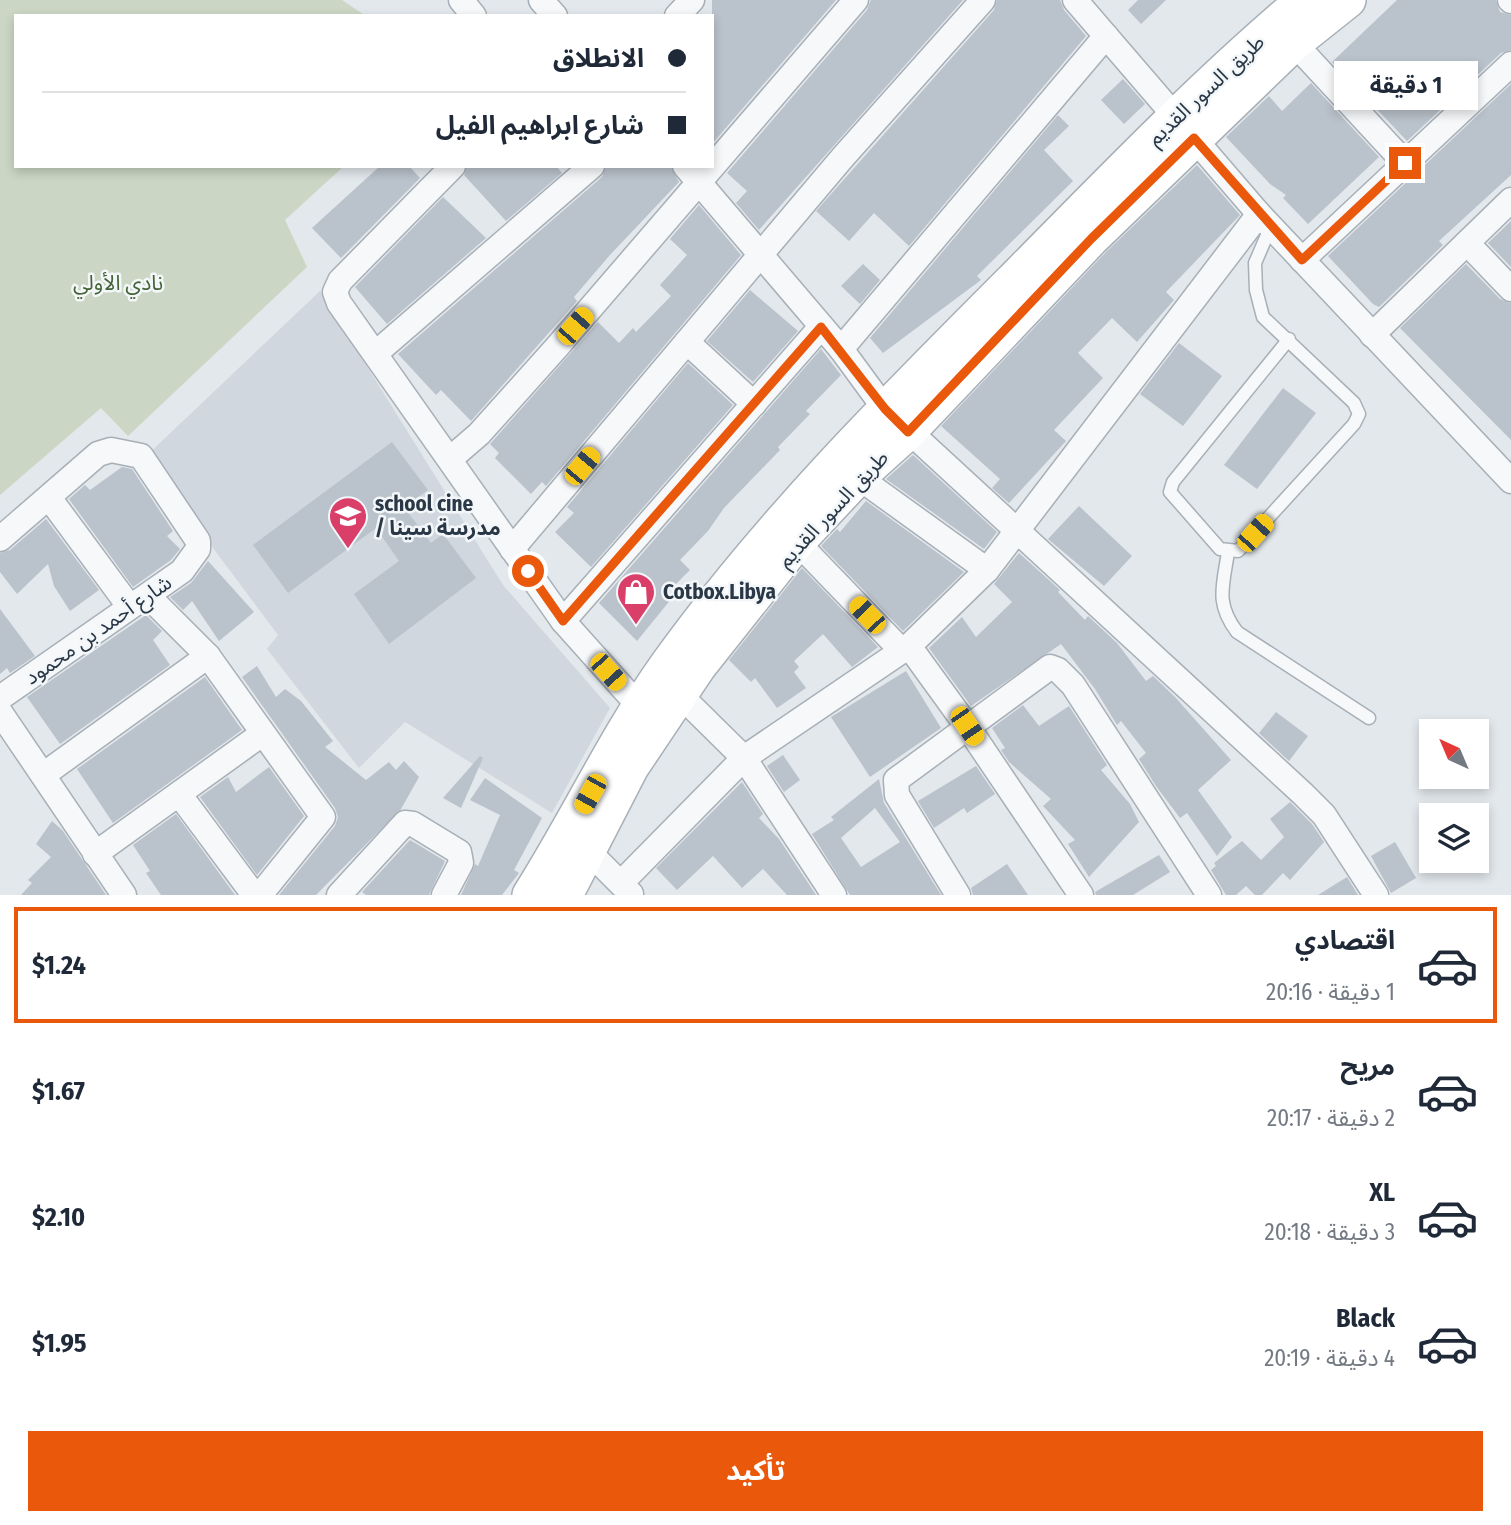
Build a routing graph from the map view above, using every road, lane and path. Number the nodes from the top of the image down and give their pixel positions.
1 (461, 0) edge
2 (692, 0) edge
3 (856, 0) edge
4 (983, 0) edge
5 (1075, 0) edge
6 (1348, 0) edge
7 (472, 14) edge
8 (679, 14) edge
9 (1292, 14) edge
10 (1106, 36) junction
11 (1511, 64) edge
12 (1185, 127) junction
13 (714, 151) edge
14 (1405, 163) junction
15 (451, 168) edge
16 (590, 168) edge
17 (692, 174) edge
18 (1511, 200) edge
19 (1265, 220) junction
20 (1467, 243) junction
21 (760, 257) junction
22 (1302, 260) junction
23 (1511, 289) edge
24 (821, 327) junction
25 (1372, 335) junction
26 (1289, 339) junction
27 (687, 342) junction
28 (841, 349) junction
29 (376, 353) junction
30 (754, 404) junction
31 (896, 421) junction
32 (450, 459) junction
33 (858, 477) junction
34 (1511, 481) edge
35 (50, 499) junction
36 (1017, 533) junction
37 (0, 539) edge
38 (797, 542) junction
39 (512, 549) junction
40 (1228, 552) junction
41 (987, 570) junction
42 (139, 601) junction
43 (563, 621) junction
44 (906, 649) junction
45 (208, 656) junction
46 (680, 695) junction
47 (0, 698) edge
48 (639, 706) junction
49 (0, 712) edge
50 (1369, 718) dead end
51 (967, 726) junction
52 (262, 734) junction
53 (744, 758) junction
54 (43, 775) junction
55 (178, 794) junction
56 (578, 845) junction
57 (95, 854) junction
58 (627, 889) edge
59 (124, 895) edge
60 (254, 895) edge
61 (260, 895) edge
62 (339, 895) edge
63 (444, 895) edge
64 (530, 895) edge
65 (565, 895) edge
66 (834, 895) edge
67 (958, 895) edge
68 (1081, 895) edge
69 (1209, 895) edge
70 (1376, 895) edge

1 - 7 street
2 - 8 street
3 - 13 street
4 - 21 street
5 - 10 street
6 - 9 main road, طريق السور القديم
9 - 12 main road, طريق السور القديم
9 - 14 street
10 - 12 street
10 - 28 street
11 - 14 street
12 - 19 street
12 - 31 main road, طريق السور القديم
14 - 22 street
15 - 29 street
16 - 29 street
17 - 21 street
17 - 32 street
18 - 20 street
19 - 22 street
19 - 26 lane
19 - 36 street
20 - 23 street
20 - 25 street
21 - 24 street
21 - 27 street
22 - 25 street
24 - 28 street
24 - 30 street
25 - 34 street
26 - 40 lane
26 - 40 lane
27 - 30 street
27 - 39 street
28 - 31 street
29 - 32 street
30 - 43 street
31 - 33 main road, طريق السور القديم
31 - 36 street
31 - 48 main road, طريق السور القديم
32 - 39 street
33 - 38 main road, طريق السور القديم
33 - 41 street
35 - 37 street
35 - 42 street
35 - 42 street, شارع أحمد بن محمود
36 - 41 street
36 - 70 street
38 - 44 street
38 - 46 main road, طريق السور القديم
39 - 43 street
40 - 50 lane
41 - 44 street
42 - 45 street
42 - 47 street, شارع أحمد بن محمود
43 - 48 street
44 - 51 street
44 - 53 street
45 - 52 street
45 - 54 street
46 - 53 street
46 - 56 main road, طريق السور القديم
48 - 56 main road, طريق السور القديم
49 - 54 street
51 - 67 street
51 - 68 street
51 - 69 street
52 - 55 street
52 - 61 street
53 - 58 street
53 - 66 street
54 - 57 street
55 - 57 street
55 - 60 street
56 - 58 street
56 - 64 main road, طريق السور القديم
56 - 65 main road, طريق السور القديم
57 - 59 street
62 - 63 street

